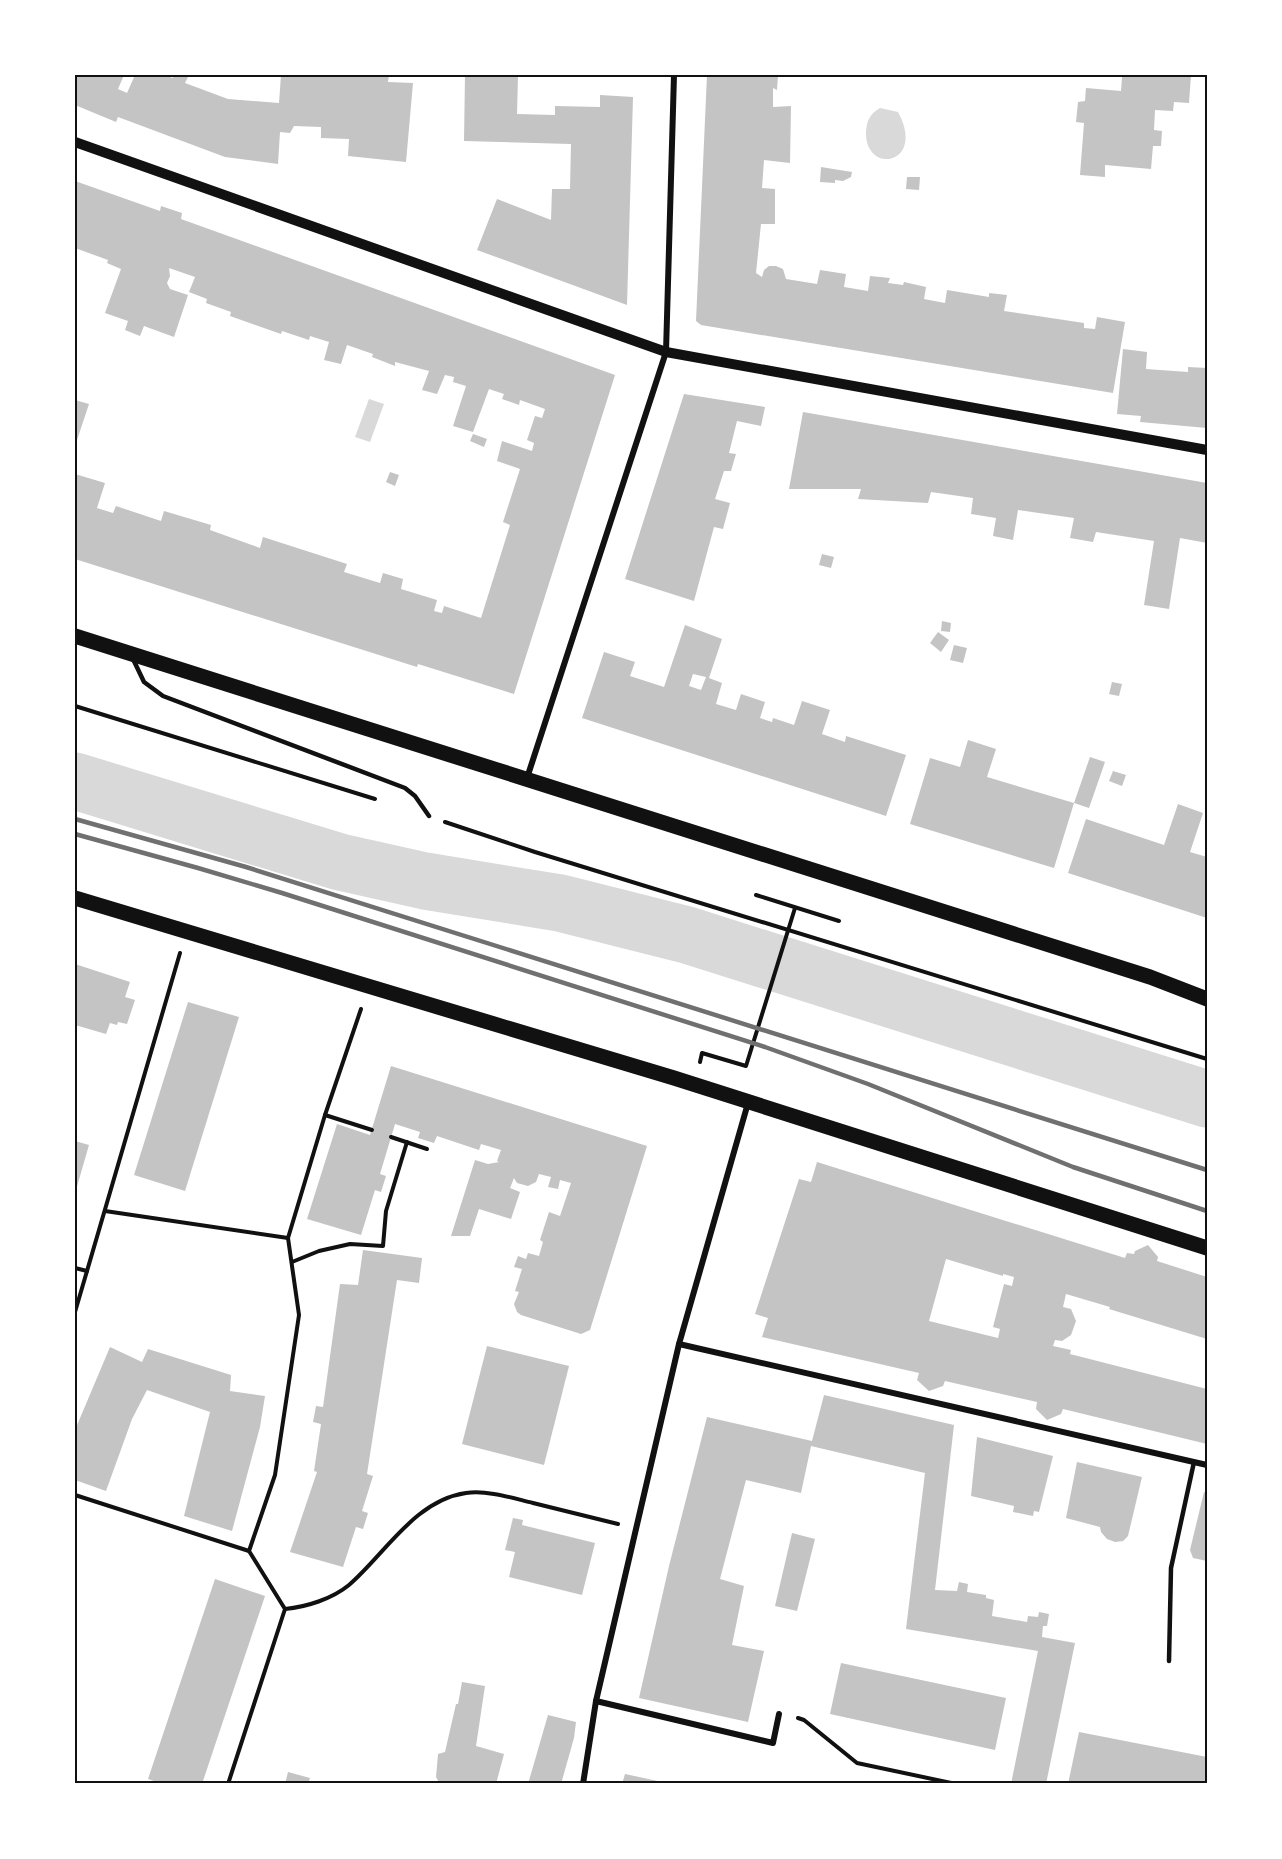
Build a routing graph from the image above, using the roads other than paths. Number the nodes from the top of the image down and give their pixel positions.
1 (674, 75) edge
2 (75, 142) edge
3 (666, 352) junction
4 (1207, 450) edge
5 (75, 636) edge
6 (131, 654) junction
7 (527, 779) junction
8 (429, 816) road end
9 (75, 898) edge
10 (1207, 999) edge
11 (748, 1103) junction
12 (1207, 1248) edge
13 (679, 1344) junction
14 (1194, 1462) junction
15 (1207, 1465) edge
16 (1169, 1661) dead end
17 (596, 1701) junction
18 (779, 1714) road end
19 (583, 1784) edge

1 - 3 street
2 - 3 street
3 - 4 street
3 - 7 street
5 - 6 main road
6 - 7 main road
6 - 8 lane
7 - 10 main road
9 - 11 main road
11 - 12 main road
11 - 13 street
13 - 14 street
13 - 17 street
14 - 15 street
14 - 16 lane
17 - 18 street
17 - 19 street

